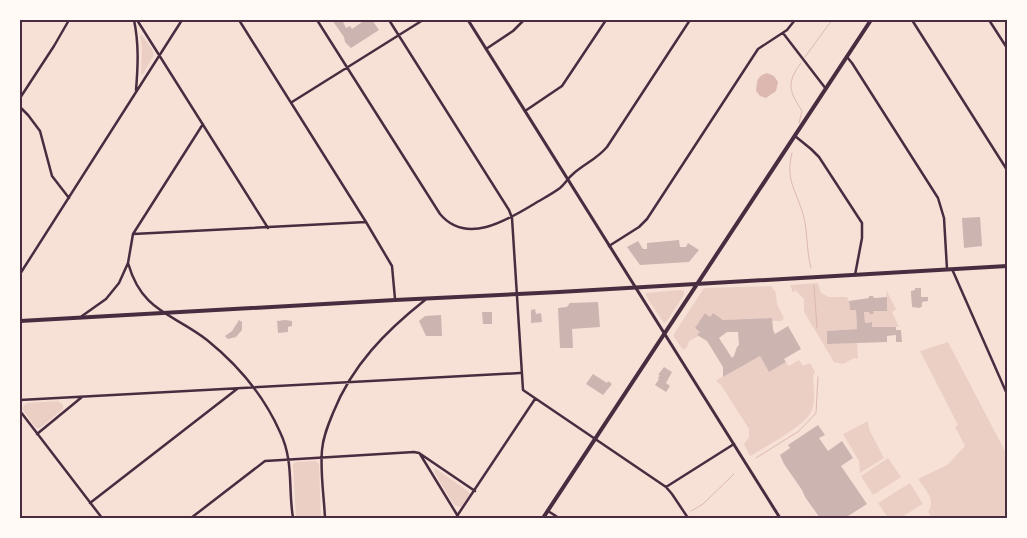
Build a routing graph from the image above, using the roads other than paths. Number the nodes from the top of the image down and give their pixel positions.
1 (69, 20) edge
2 (135, 20) edge
3 (182, 20) edge
4 (239, 20) edge
5 (317, 20) edge
6 (389, 20) edge
7 (423, 20) edge
8 (468, 20) edge
9 (524, 20) edge
10 (606, 20) edge
11 (690, 20) edge
12 (795, 20) edge
13 (871, 20) edge
14 (912, 20) edge
15 (989, 20) edge
16 (783, 34) junction
17 (399, 35) junction
18 (1007, 48) edge
19 (486, 49) junction
20 (159, 55) junction
21 (847, 58) junction
22 (346, 68) junction
23 (826, 89) junction
24 (136, 91) junction
25 (20, 98) edge
26 (292, 102) junction
27 (20, 107) edge
28 (525, 111) junction
29 (203, 124) junction
30 (795, 136) junction
31 (1007, 170) edge
32 (568, 180) junction
33 (69, 198) junction
34 (512, 218) junction
35 (366, 222) junction
36 (268, 228) junction
37 (133, 234) junction
38 (609, 246) junction
39 (128, 263) junction
40 (1007, 266) edge
41 (950, 269) junction
42 (20, 274) edge
43 (855, 275) junction
44 (697, 284) junction
45 (635, 287) junction
46 (516, 294) junction
47 (427, 299) junction
48 (395, 300) junction
49 (162, 312) junction
50 (79, 318) junction
51 (20, 321) edge
52 (665, 335) junction
53 (521, 372) junction
54 (348, 382) junction
55 (239, 388) junction
56 (254, 388) junction
57 (1007, 394) edge
58 (82, 397) junction
59 (535, 399) junction
60 (20, 400) edge
61 (20, 411) edge
62 (37, 434) junction
63 (595, 440) junction
64 (734, 444) junction
65 (419, 453) junction
66 (322, 457) junction
67 (290, 459) junction
68 (666, 487) junction
69 (474, 491) junction
70 (90, 503) junction
71 (548, 510) junction
72 (458, 517) edge
73 (102, 518) edge
74 (191, 518) edge
75 (292, 518) edge
76 (325, 518) edge
77 (543, 518) edge
78 (559, 518) edge
79 (688, 518) edge
80 (780, 518) edge

1 - 25 street
2 - 20 street
2 - 24 street
3 - 20 street
4 - 26 street
5 - 22 street
6 - 17 street
7 - 17 street
8 - 19 main road
9 - 19 street
10 - 28 street
11 - 32 street
12 - 16 street
13 - 21 main road
14 - 31 street
15 - 18 street
16 - 23 street
16 - 38 street
17 - 22 street
17 - 34 street
19 - 28 main road
20 - 24 street
20 - 29 street
21 - 23 main road
21 - 41 street
22 - 26 street
22 - 34 street
23 - 30 main road
24 - 33 street
26 - 35 street
27 - 33 street
28 - 32 main road
29 - 36 street
29 - 37 street
30 - 43 street
30 - 44 main road
32 - 34 street
32 - 38 main road
33 - 42 street
34 - 46 street
35 - 36 street
35 - 48 street
36 - 37 street
37 - 39 street
38 - 45 main road
39 - 49 street
39 - 50 street
40 - 41 main road
41 - 43 main road
41 - 57 street
43 - 44 main road
44 - 45 main road
44 - 52 main road
45 - 46 main road
45 - 52 main road
46 - 47 main road
46 - 53 street
47 - 48 main road
47 - 54 street
48 - 49 main road
49 - 50 main road
49 - 56 street
50 - 51 main road
52 - 63 main road
52 - 64 main road
53 - 54 street
53 - 59 street
54 - 56 street
54 - 66 street
55 - 56 street
55 - 58 street
55 - 70 street
56 - 67 street
58 - 60 street
58 - 62 street
59 - 63 street
59 - 69 street
61 - 62 street
62 - 70 street
63 - 68 street
63 - 71 main road
64 - 68 street
64 - 80 main road
65 - 66 street
65 - 69 street
65 - 72 street
66 - 67 street
66 - 76 street
67 - 74 street
67 - 75 street
68 - 79 street
69 - 72 street
70 - 73 street
71 - 77 main road
71 - 78 street

